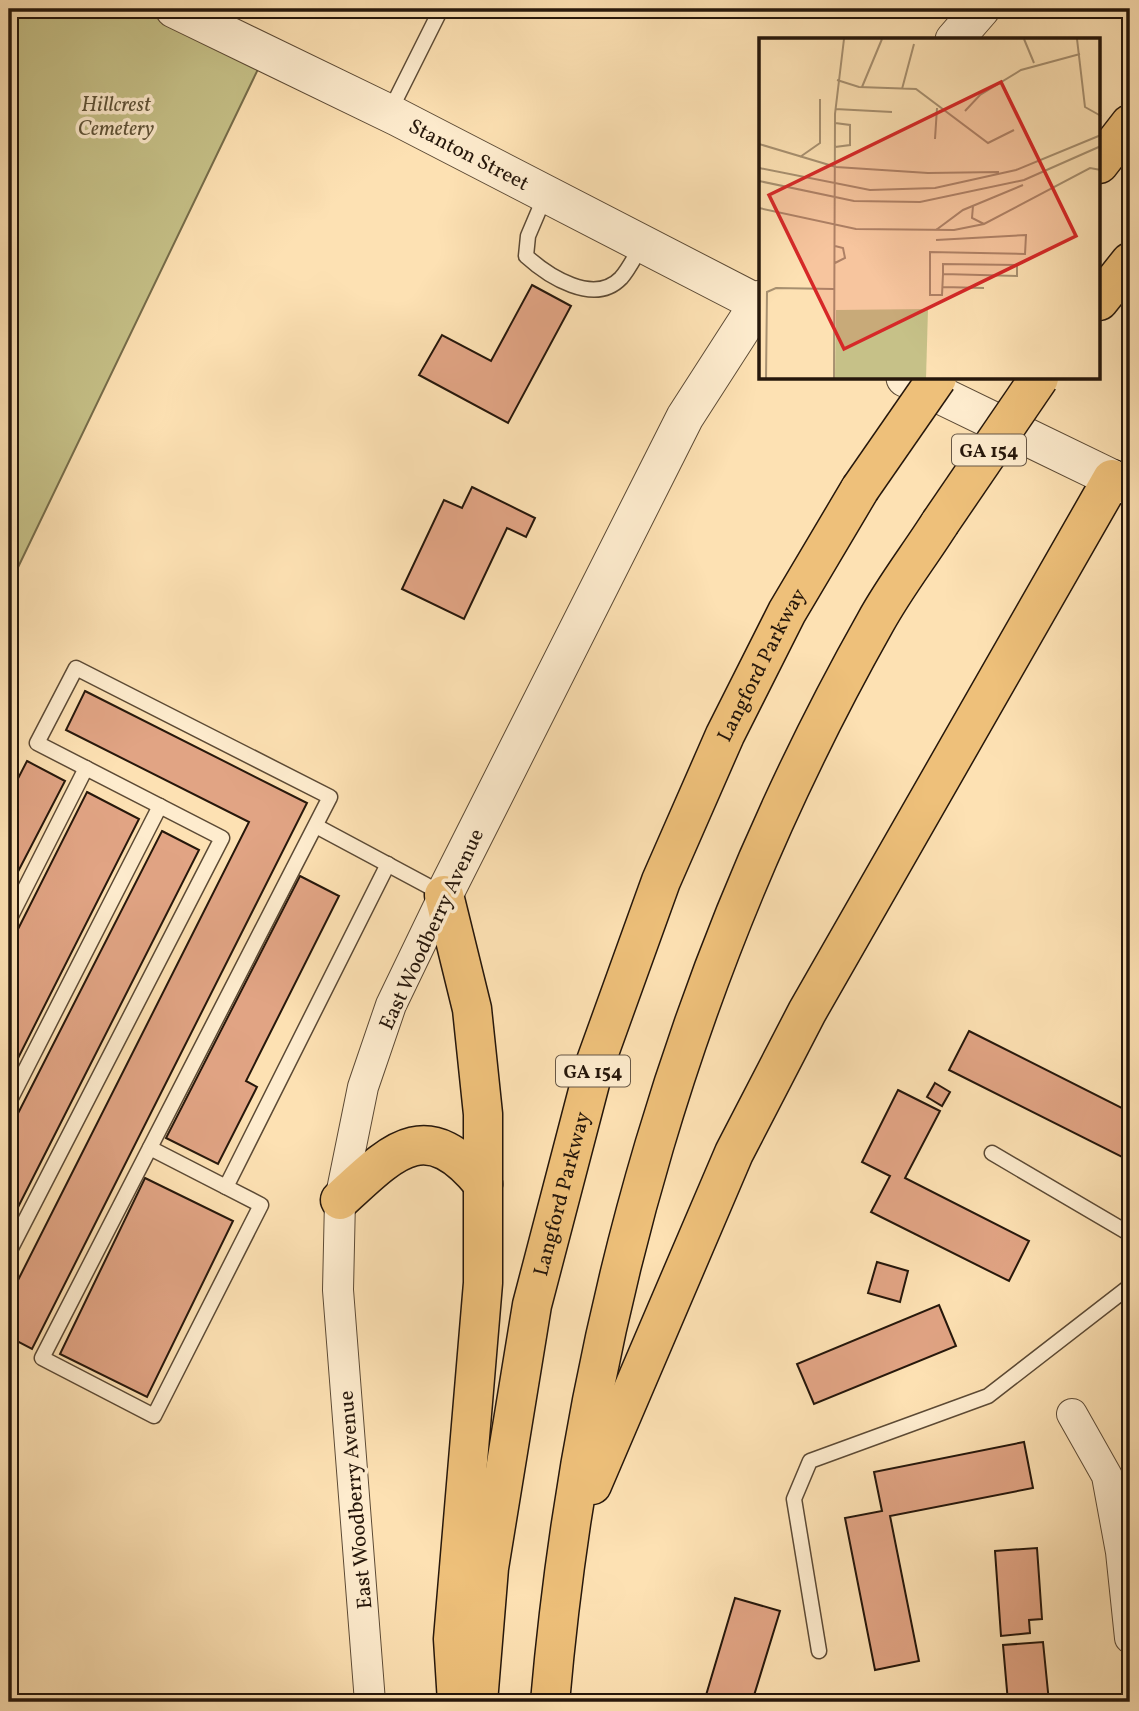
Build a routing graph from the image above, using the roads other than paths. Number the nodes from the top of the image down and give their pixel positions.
1 (174, 9) edge
2 (981, 9) edge
3 (439, 13) edge
4 (956, 38) edge
5 (389, 113) junction
6 (1130, 124) edge
7 (1100, 163) edge
8 (546, 194) junction
9 (643, 244) junction
10 (1130, 261) edge
11 (1100, 300) edge
12 (759, 302) edge
13 (759, 304) edge
14 (910, 380) edge
15 (936, 380) edge
16 (1038, 380) edge
17 (1124, 475) edge
18 (86, 768) junction
19 (160, 806) junction
20 (316, 826) junction
21 (388, 864) junction
22 (444, 895) junction
23 (9, 919) edge
24 (9, 1102) edge
25 (150, 1148) junction
26 (992, 1153) dead end
27 (483, 1184) junction
28 (226, 1187) junction
29 (340, 1200) junction
30 (1130, 1234) edge
31 (9, 1252) edge
32 (1130, 1286) edge
33 (1072, 1414) dead end
34 (566, 1549) junction
35 (1130, 1638) edge
36 (819, 1651) dead end
37 (370, 1702) edge
38 (457, 1702) edge
39 (478, 1702) edge
40 (550, 1702) edge

1 - 5 street, Stanton Street
2 - 4 street
3 - 5 lane
5 - 8 street, Stanton Street
6 - 7 highway
8 - 9 street, Stanton Street
8 - 9 lane
9 - 12 street, Stanton Street
10 - 11 highway
13 - 22 street, East Woodberry Avenue
14 - 17 street
15 - 39 highway, Langford Parkway / GA 154, bridge
16 - 34 highway, GA 154, bridge
17 - 34 highway
18 - 19 lane
18 - 20 lane
18 - 23 lane
19 - 24 lane
19 - 31 lane
20 - 21 lane
20 - 25 lane
21 - 22 lane
21 - 28 lane
22 - 27 highway
22 - 29 street, East Woodberry Avenue
25 - 28 lane
25 - 28 lane
26 - 30 lane
27 - 29 highway
27 - 38 highway
29 - 37 street, East Woodberry Avenue
32 - 36 lane
33 - 35 street
34 - 40 highway, GA 154

